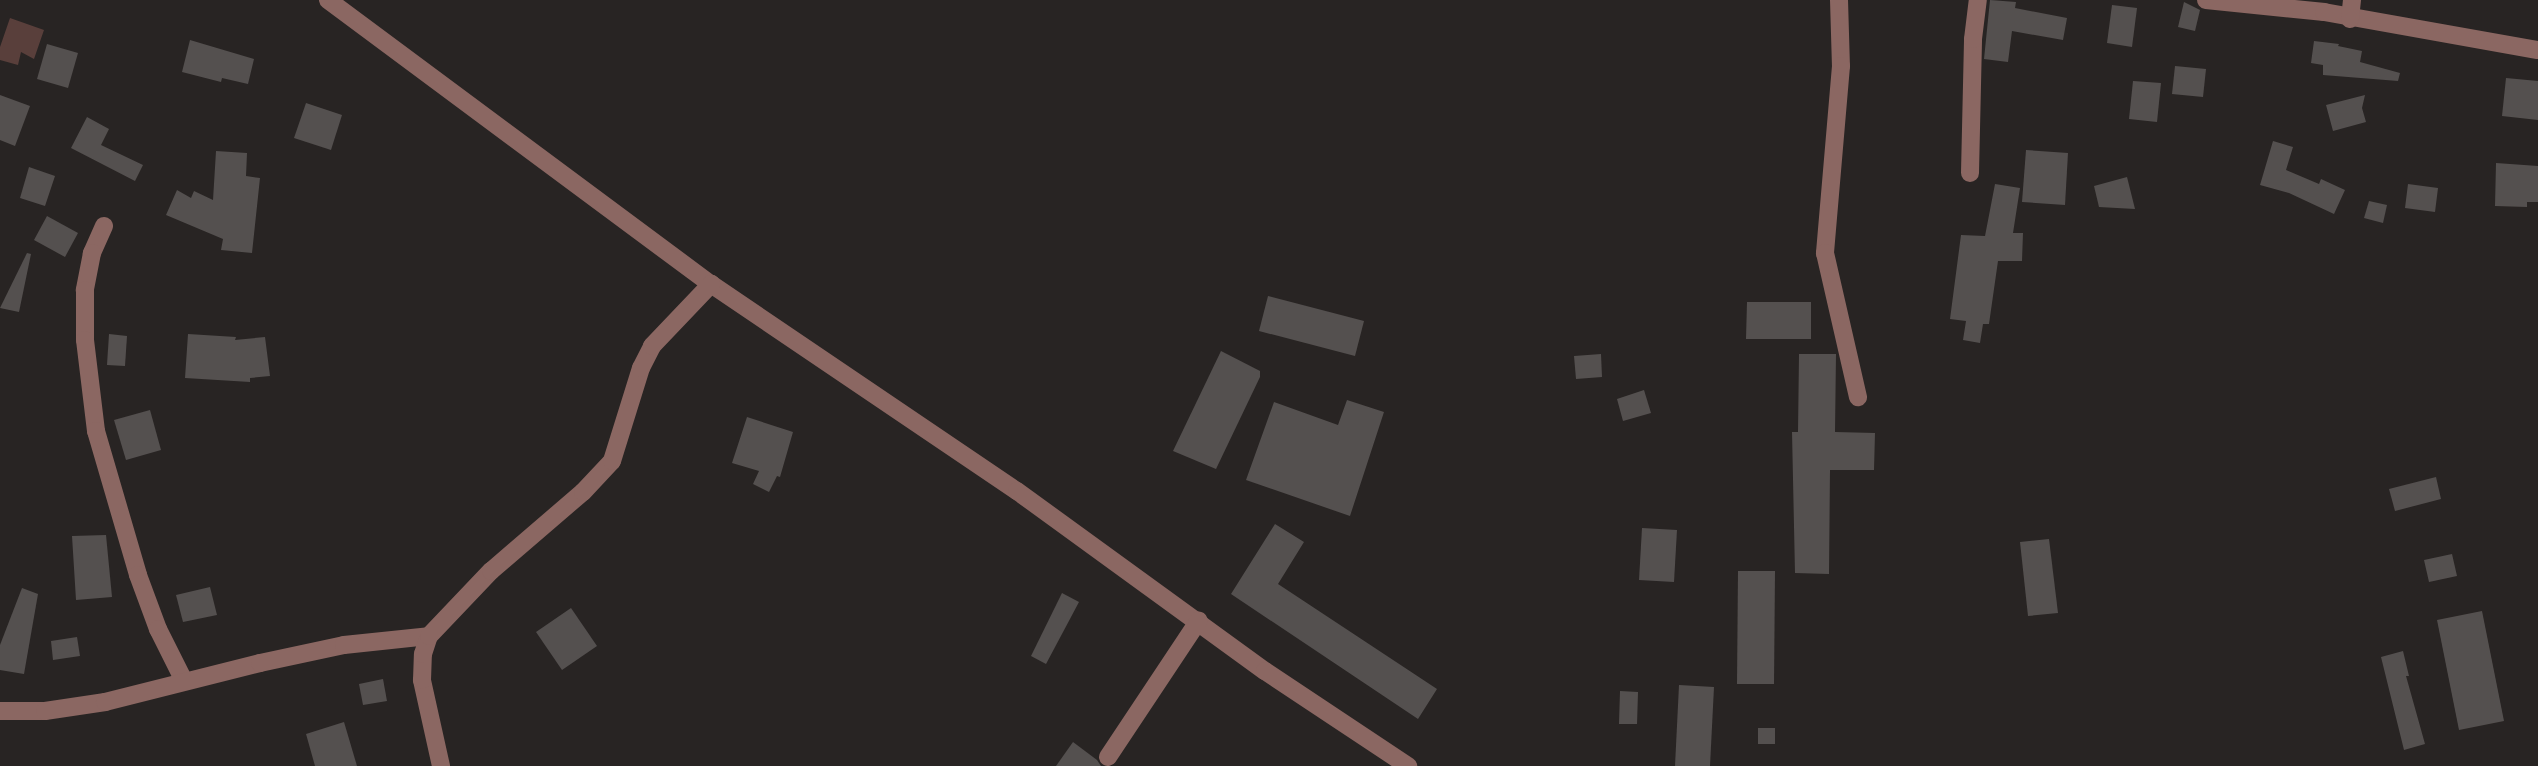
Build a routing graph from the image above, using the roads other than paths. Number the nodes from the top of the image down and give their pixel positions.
1 (328, 0) edge
2 (1839, 0) edge
3 (1978, 0) edge
4 (2206, 0) edge
5 (2352, 0) edge
6 (2350, 19) junction
7 (2538, 50) edge
8 (1970, 173) dead end
9 (104, 226) dead end
10 (711, 284) junction
11 (1858, 397) dead end
12 (1199, 620) junction
13 (429, 636) junction
14 (184, 681) junction
15 (0, 711) edge
16 (1108, 757) dead end
17 (440, 766) edge
18 (1408, 766) edge

1 - 10 street
2 - 11 street
3 - 8 street
4 - 6 street
5 - 6 street
6 - 7 street
9 - 14 street
10 - 12 street
10 - 13 street
12 - 16 street
12 - 18 street
13 - 14 street
13 - 17 street
14 - 15 street

